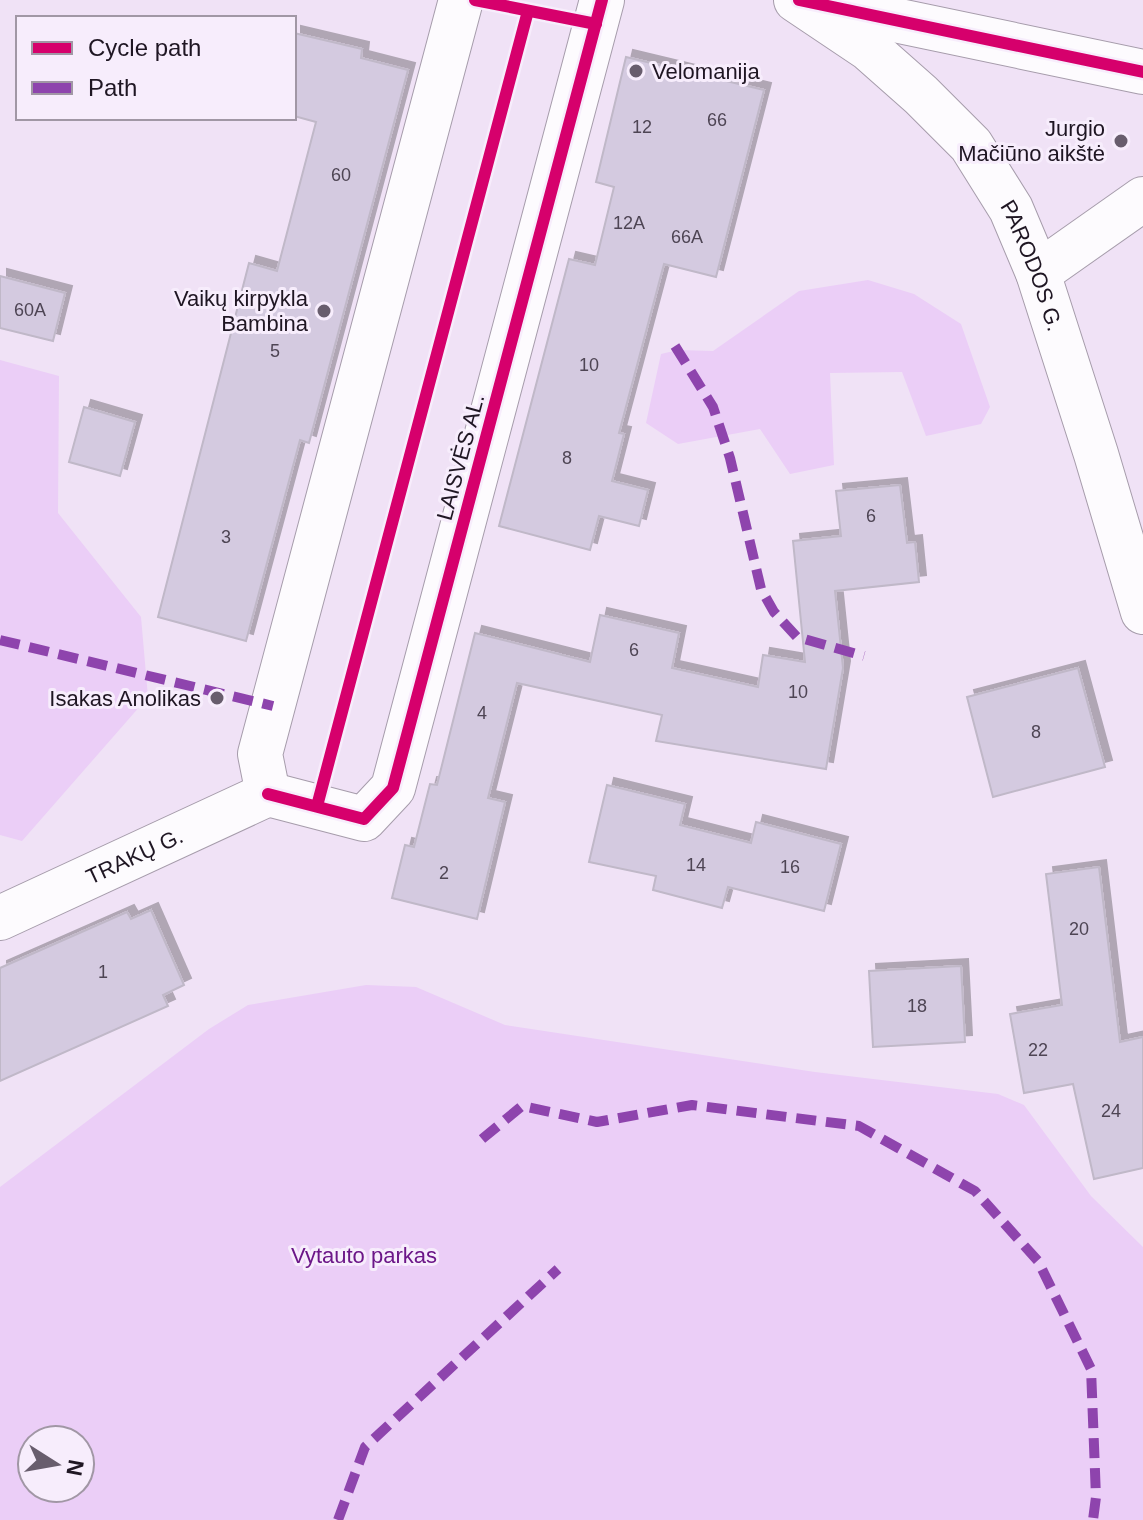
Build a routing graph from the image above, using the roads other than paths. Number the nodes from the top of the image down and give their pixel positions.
1 (461, 0) edge
2 (602, 0) edge
3 (798, 0) edge
4 (1143, 72) edge
5 (1143, 199) edge
6 (1038, 273) junction
7 (1143, 612) edge
8 (268, 794) junction
9 (5, 902) edge

1 - 8 street
2 - 8 street, LAISVĖS AL.
3 - 4 street
3 - 6 street, PARODOS G.
5 - 6 street
6 - 7 street, PARODOS G.
8 - 9 street, TRAKŲ G.

